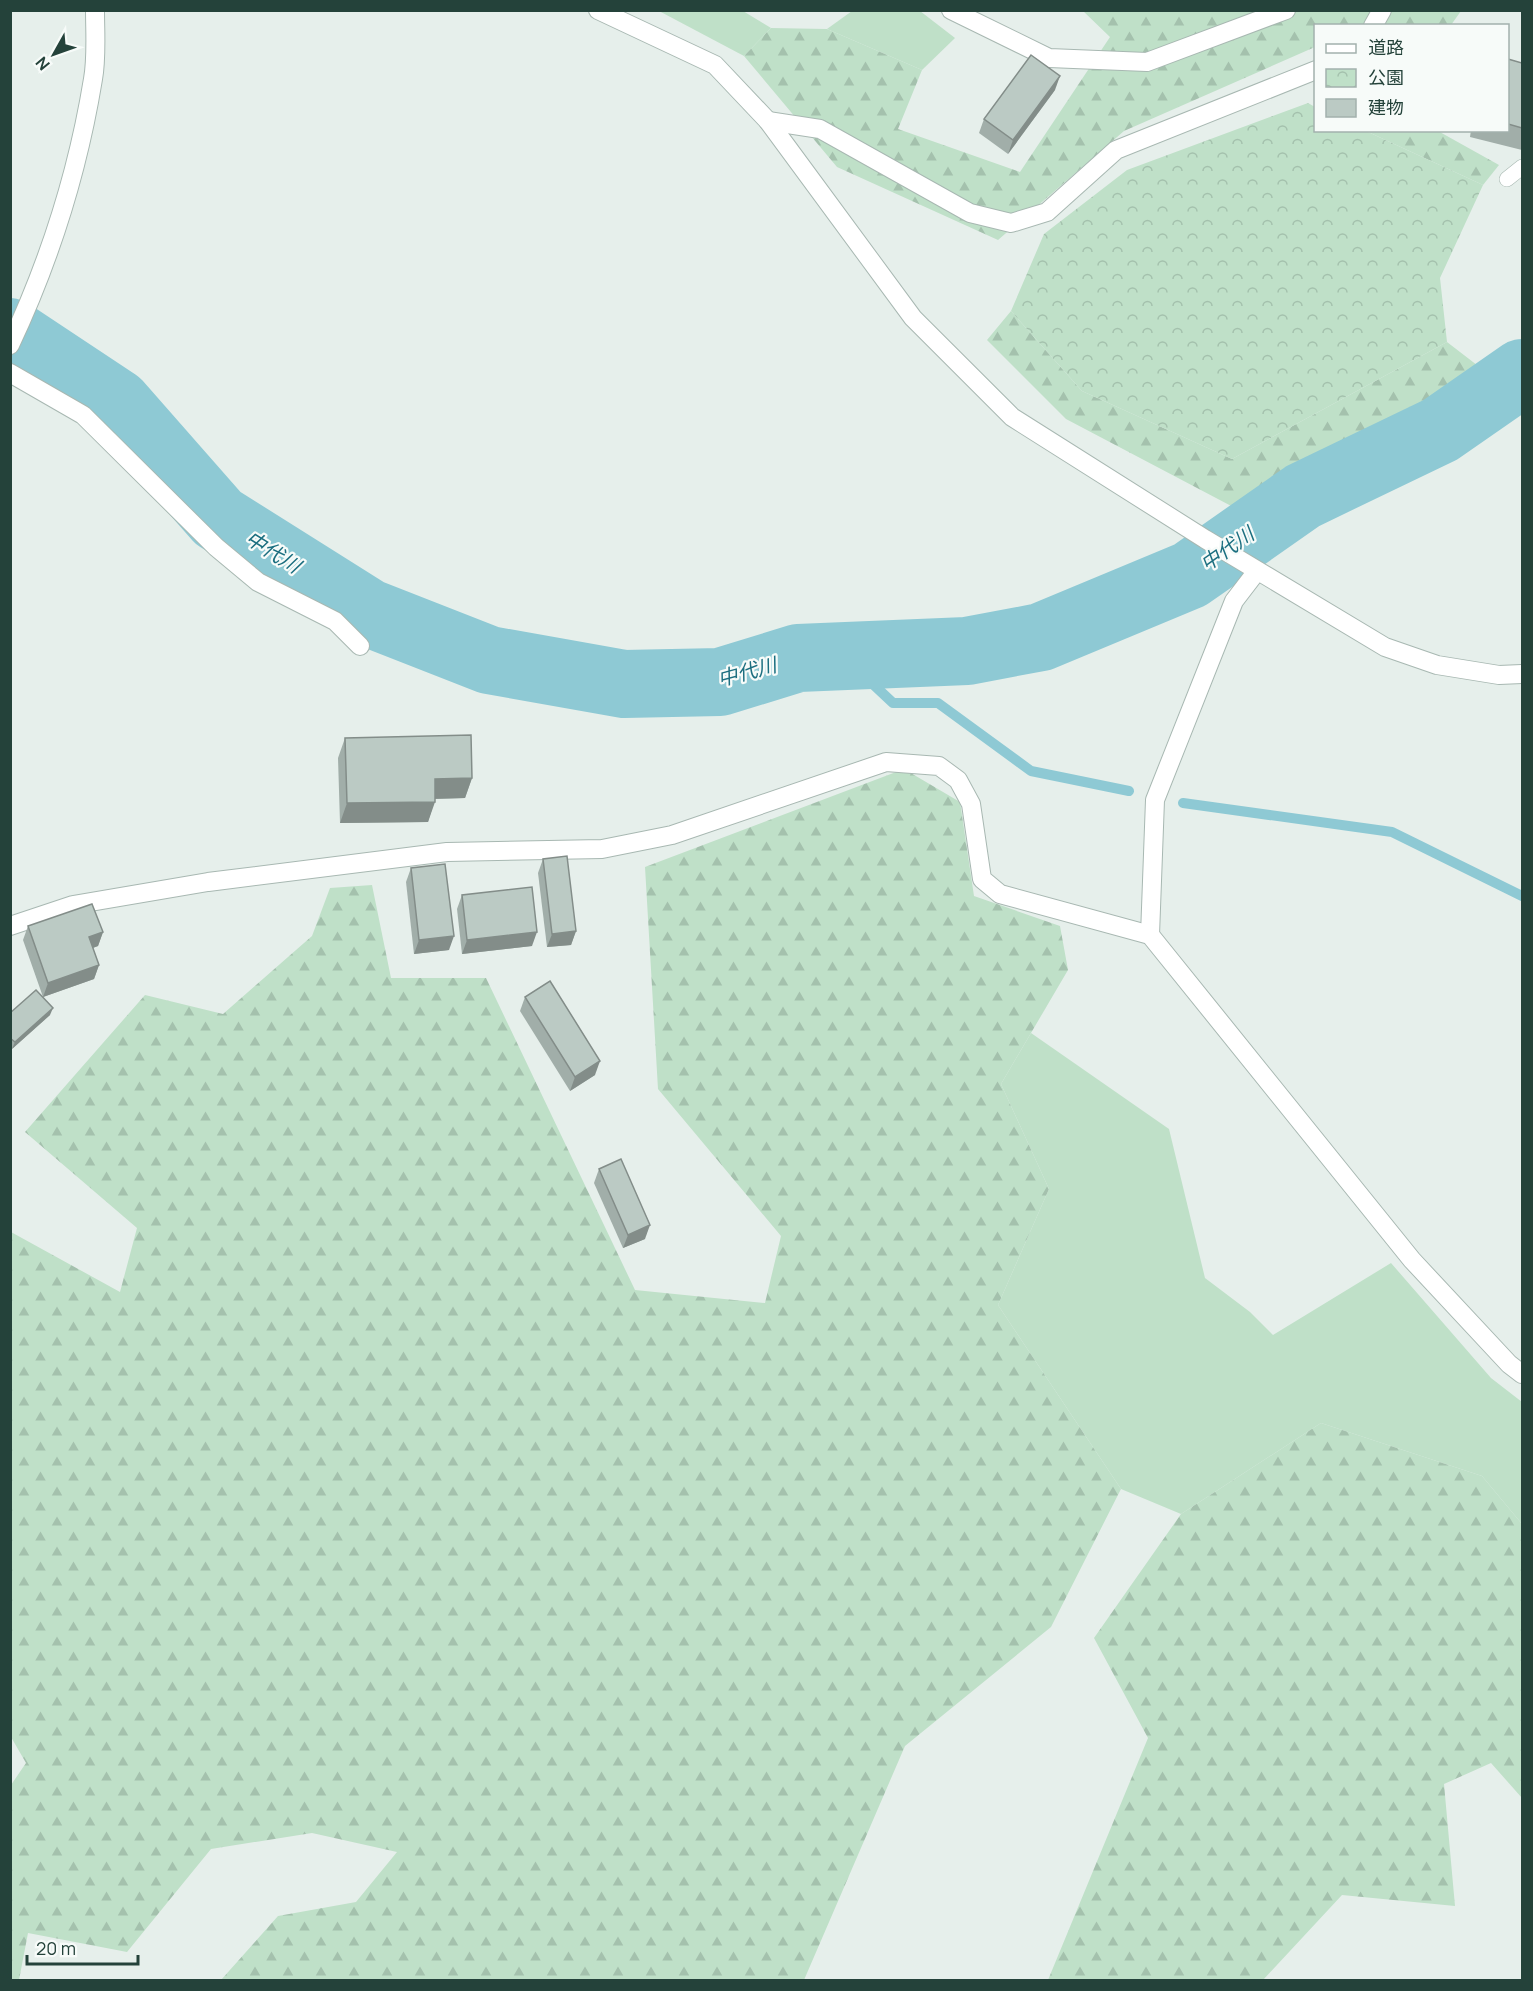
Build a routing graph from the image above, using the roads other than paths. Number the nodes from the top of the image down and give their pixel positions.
1 (95, 10) edge
2 (598, 10) edge
3 (951, 10) edge
4 (1286, 10) edge
5 (1382, 10) edge
6 (1374, 24) edge
7 (1314, 71) edge
8 (768, 121) junction
9 (1522, 167) edge
10 (1508, 179) dead end
11 (10, 345) edge
12 (10, 374) edge
13 (1257, 571) junction
14 (360, 646) dead end
15 (1522, 674) edge
16 (10, 926) edge
17 (1150, 935) junction
18 (1522, 1374) edge

1 - 11 street
2 - 8 street
3 - 4 street
5 - 6 street
7 - 8 street
8 - 13 street
9 - 10 lane
12 - 14 street
13 - 15 street
13 - 17 street
16 - 17 street
17 - 18 street

